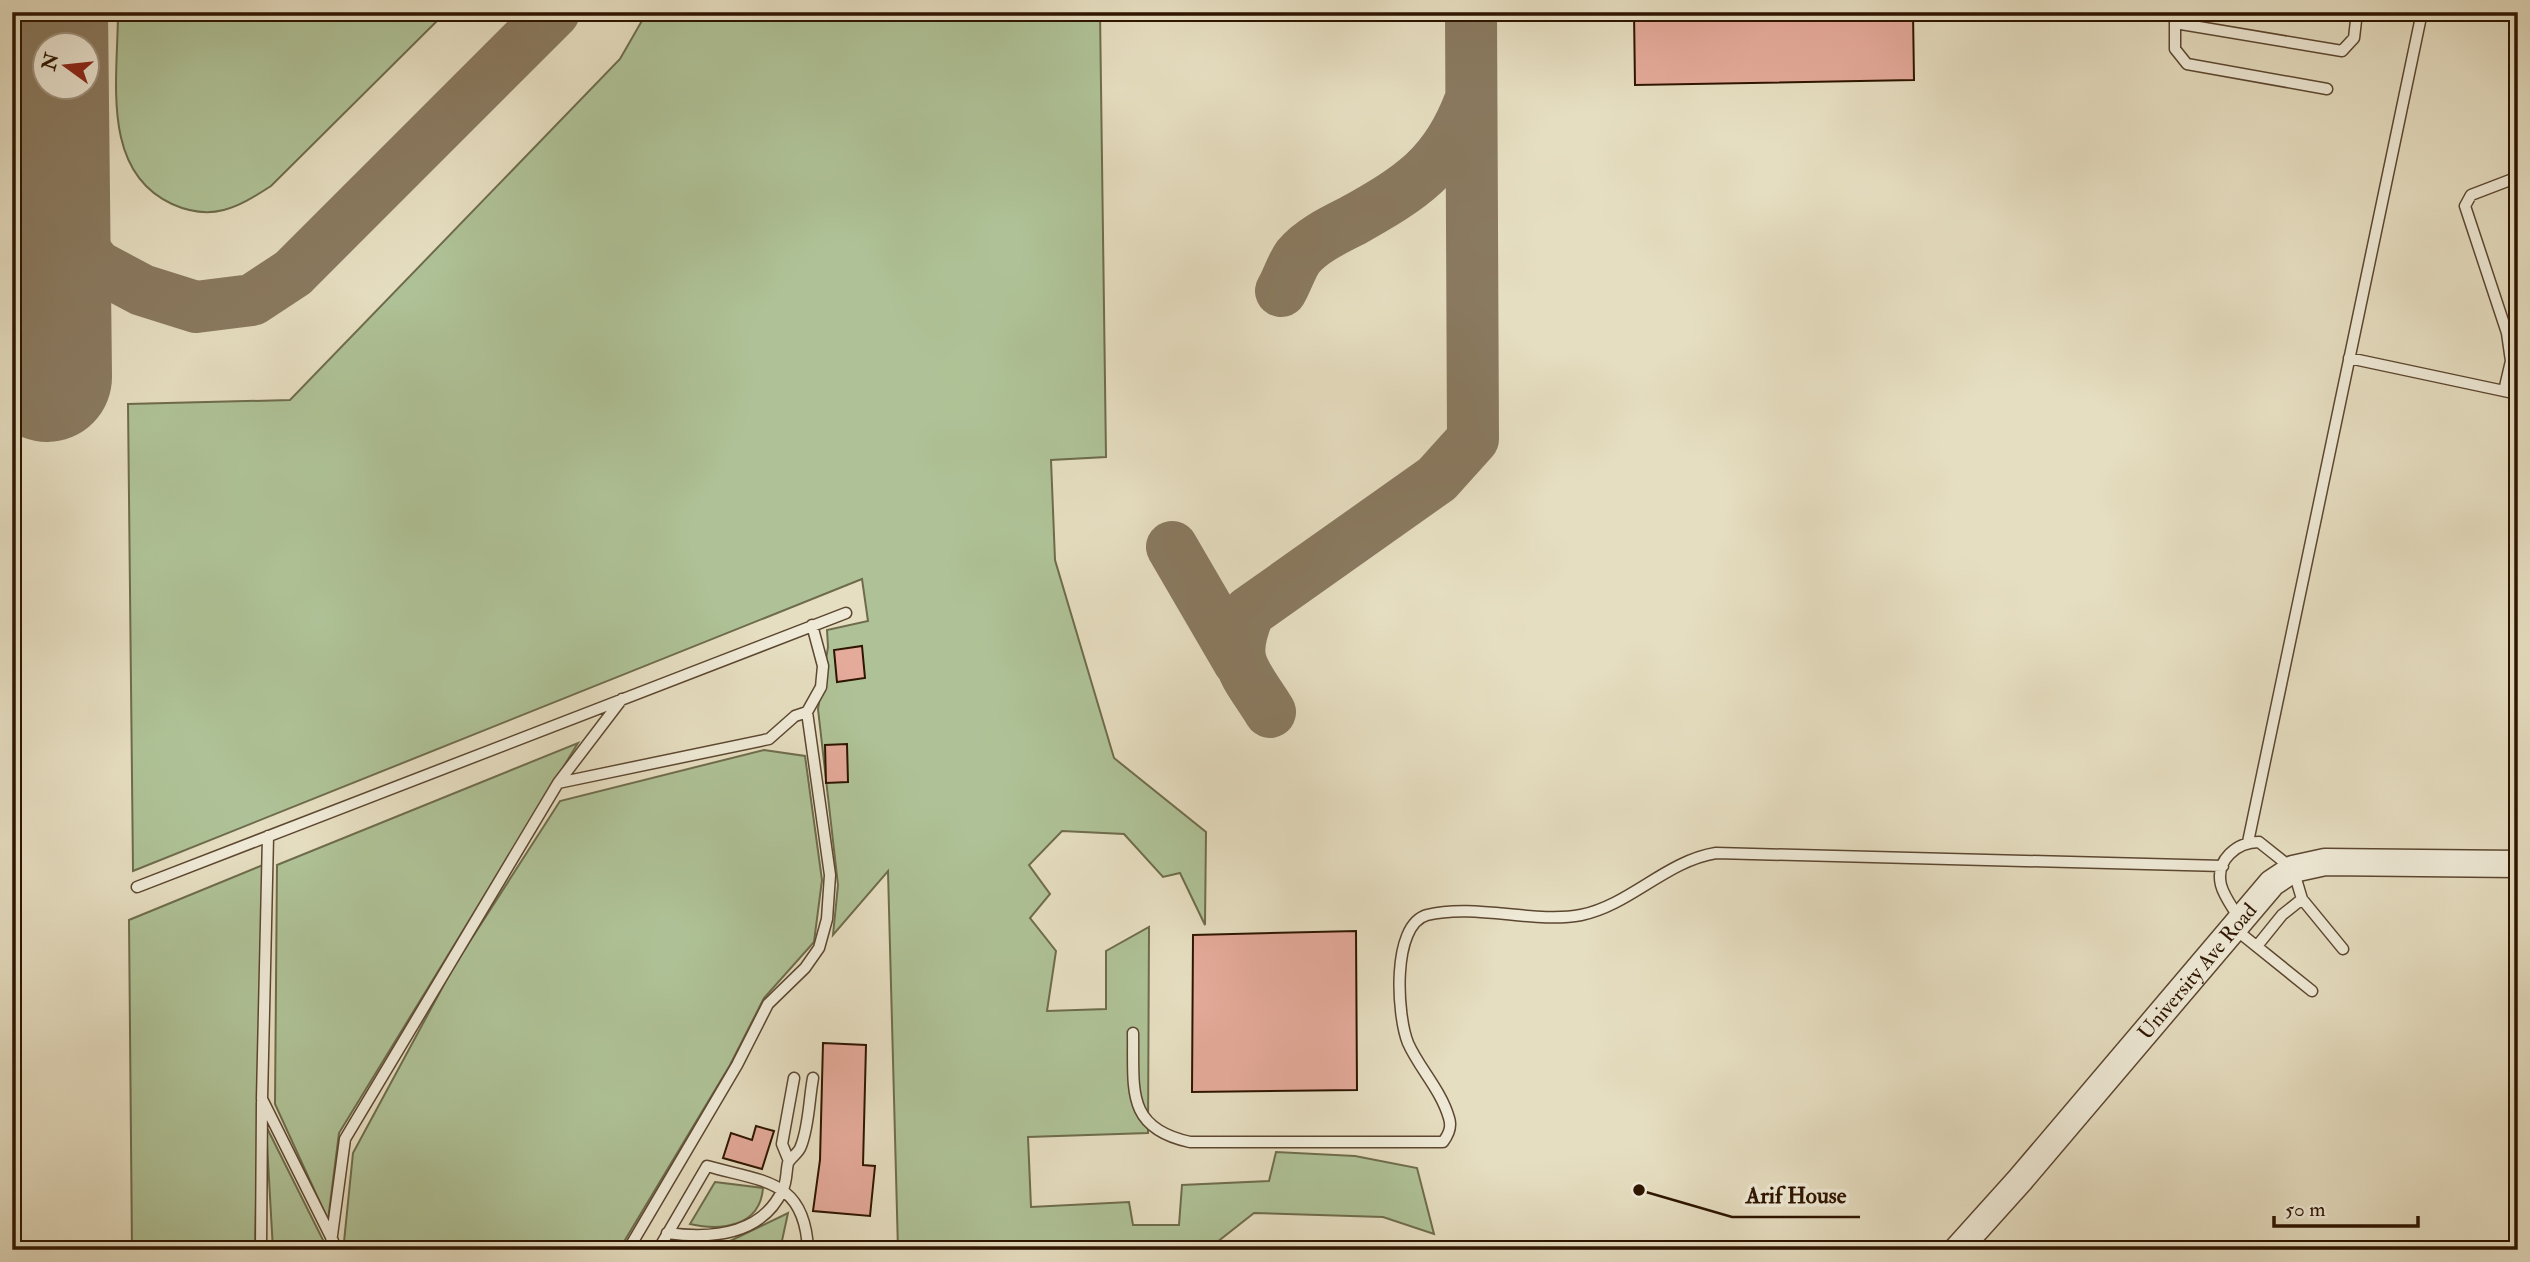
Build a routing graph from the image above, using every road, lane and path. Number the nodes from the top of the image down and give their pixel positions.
1 (2357, 12) edge
2 (2421, 12) edge
3 (2175, 18) edge
4 (2328, 89) dead end
5 (2518, 177) edge
6 (2349, 358) junction
7 (2504, 391) junction
8 (2518, 394) edge
9 (846, 612) dead end
10 (812, 625) junction
11 (621, 699) junction
12 (807, 712) junction
13 (558, 783) junction
14 (268, 836) junction
15 (2248, 842) junction
16 (2518, 864) edge
17 (2223, 866) junction
18 (2293, 869) junction
19 (137, 887) dead end
20 (2302, 900) junction
21 (2237, 925) junction
22 (2256, 946) junction
23 (2343, 949) dead end
24 (2312, 991) dead end
25 (1133, 1033) dead end
26 (813, 1078) dead end
27 (794, 1079) dead end
28 (262, 1099) junction
29 (789, 1161) junction
30 (784, 1188) junction
31 (667, 1233) junction
32 (333, 1247) edge
33 (261, 1250) edge
34 (628, 1250) edge
35 (658, 1250) edge
36 (808, 1250) edge
37 (1956, 1250) edge

1 - 3 lane
2 - 6 lane
3 - 4 lane
5 - 7 lane
6 - 7 lane
6 - 15 lane
7 - 8 lane
9 - 10 lane
10 - 11 lane
10 - 12 lane
11 - 13 lane
11 - 14 lane
12 - 13 lane
12 - 34 lane
13 - 32 lane
14 - 19 lane
14 - 28 lane
15 - 17 lane
15 - 18 lane
16 - 18 street, University Ave Road
17 - 21 lane
17 - 25 lane
18 - 20 lane
18 - 21 street, University Ave Road
20 - 22 lane
20 - 23 lane
21 - 22 lane
21 - 37 street, University Ave Road
22 - 24 lane
26 - 29 lane
27 - 29 lane
28 - 32 lane
28 - 33 lane
29 - 30 lane
30 - 31 lane
30 - 31 lane
30 - 36 lane
31 - 35 lane

